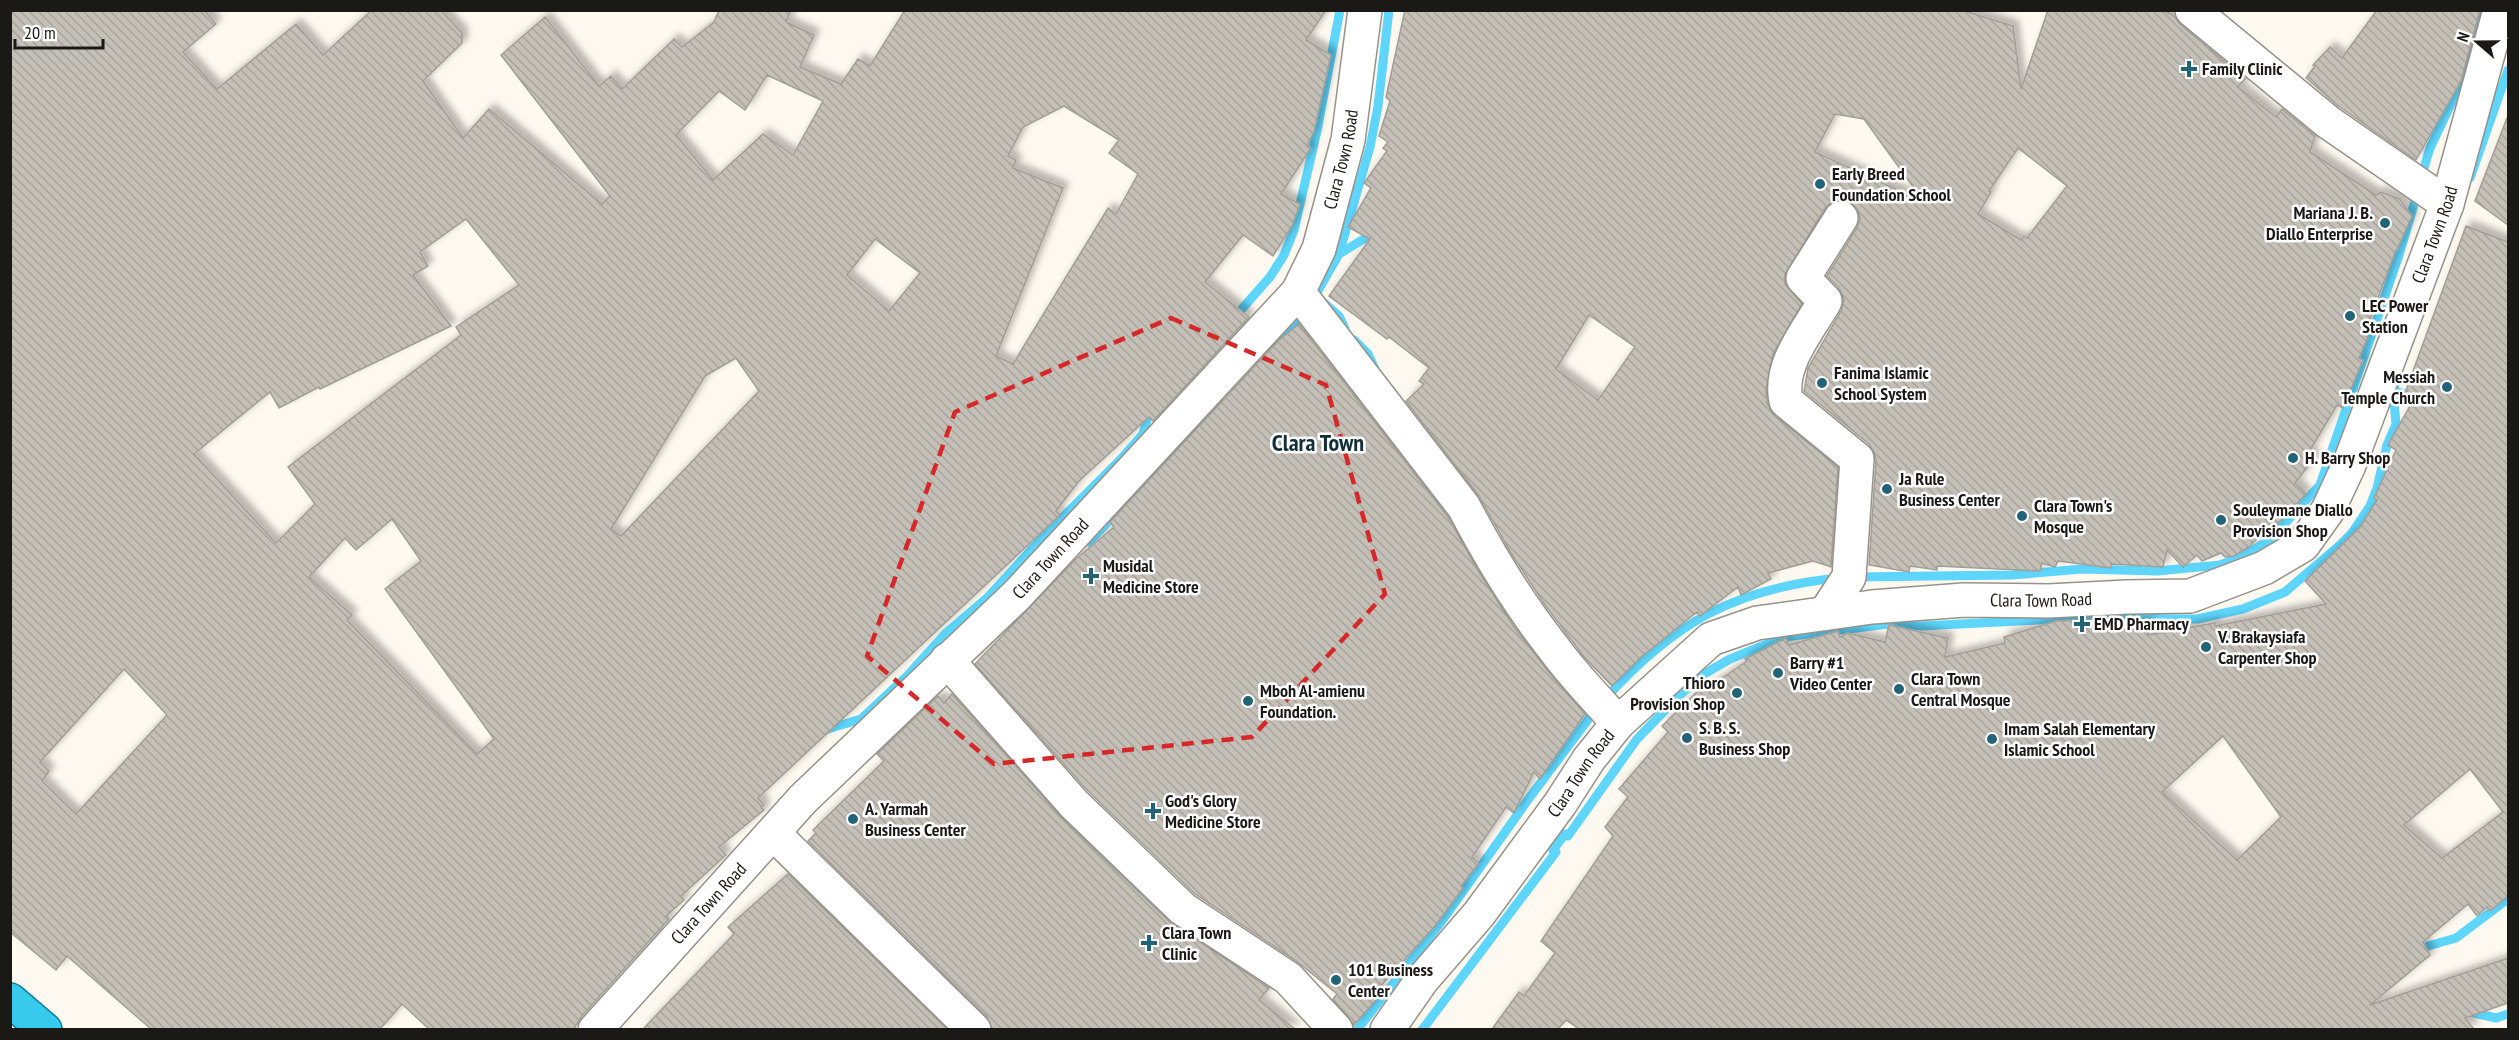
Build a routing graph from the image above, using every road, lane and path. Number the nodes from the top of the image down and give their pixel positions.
1 (1365, 10) edge
2 (2192, 10) edge
3 (2500, 10) edge
4 (2447, 204) junction
5 (1841, 218) dead end
6 (1298, 292) junction
7 (1826, 612) junction
8 (947, 660) junction
9 (1618, 723) junction
10 (782, 843) junction
11 (10, 1000) edge
12 (45, 1029) edge
13 (595, 1029) edge
14 (974, 1029) edge
15 (1336, 1029) edge
16 (1387, 1029) edge

1 - 6 street, Clara Town Road
2 - 4 street
3 - 4 street, Clara Town Road
4 - 7 street, Clara Town Road
5 - 7 street
6 - 8 street, Clara Town Road
6 - 9 street
7 - 9 street, Clara Town Road
8 - 10 street, Clara Town Road
8 - 15 street
9 - 16 street, Clara Town Road
10 - 13 street, Clara Town Road
10 - 14 street
11 - 12 highway

